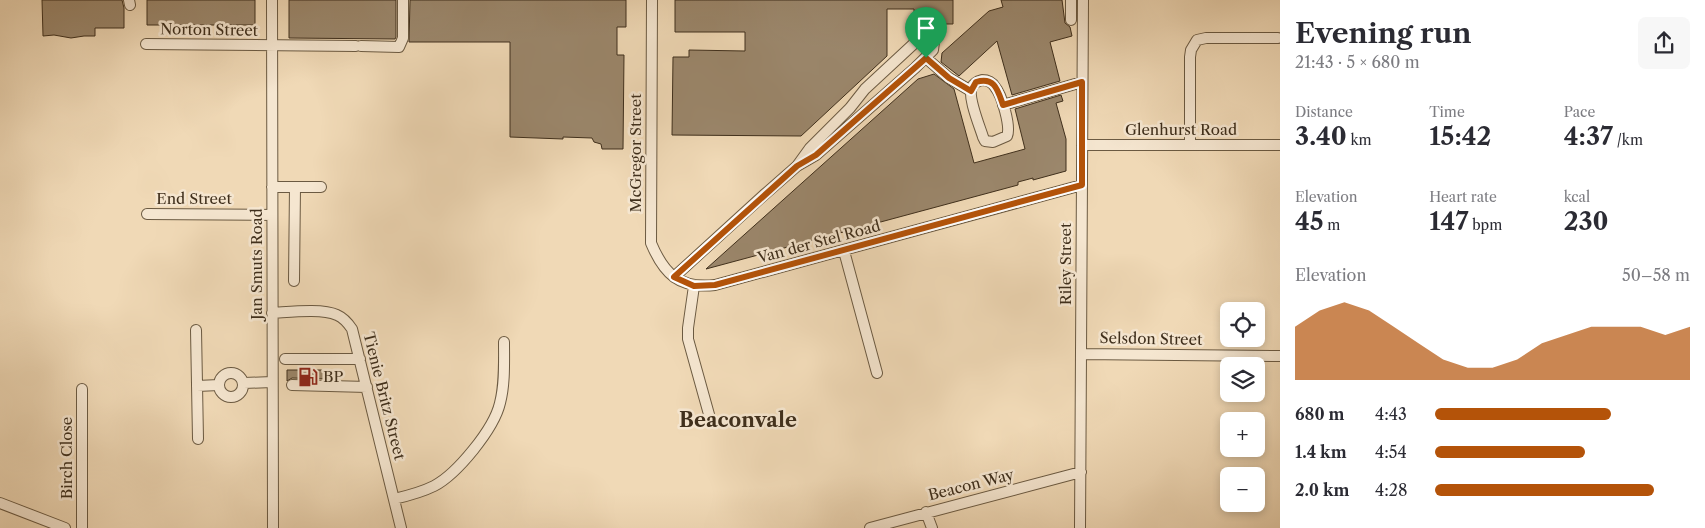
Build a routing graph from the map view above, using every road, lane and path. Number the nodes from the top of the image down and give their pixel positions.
1 (272, 0) edge
2 (403, 0) edge
3 (652, 0) edge
4 (1071, 0) edge
5 (1083, 0) edge
6 (1071, 20) dead end
7 (1278, 38) dead end
8 (146, 44) dead end
9 (272, 46) junction
10 (926, 58) junction
11 (1082, 82) junction
12 (971, 91) junction
13 (1003, 105) junction
14 (1082, 145) junction
15 (1190, 145) junction
16 (1280, 146) edge
17 (797, 166) junction
18 (1082, 185) junction
19 (272, 187) junction
20 (295, 187) junction
21 (321, 187) dead end
22 (147, 214) dead end
23 (272, 215) junction
24 (844, 251) junction
25 (674, 277) junction
26 (294, 280) dead end
27 (694, 286) junction
28 (272, 313) junction
29 (196, 330) dead end
30 (504, 342) dead end
31 (1081, 354) junction
32 (1280, 356) edge
33 (285, 359) dead end
34 (360, 359) junction
35 (877, 374) dead end
36 (272, 382) junction
37 (244, 383) junction
38 (219, 385) junction
39 (197, 386) junction
40 (292, 386) dead end
41 (367, 387) junction
42 (82, 389) dead end
43 (710, 418) dead end
44 (198, 439) dead end
45 (1081, 472) junction
46 (394, 499) junction
47 (0, 503) edge
48 (926, 512) junction
49 (401, 527) edge
50 (65, 528) edge
51 (82, 528) edge
52 (273, 528) edge
53 (870, 528) edge
54 (932, 528) edge
55 (1080, 528) edge

1 - 9 street, Jan Smuts Road
2 - 9 street, Norton Street
3 - 25 street, McGregor Street
4 - 5 street
4 - 6 street
5 - 11 street, Riley Street
7 - 15 street
8 - 9 street, Norton Street
9 - 19 street, Jan Smuts Road
10 - 12 street
10 - 17 street
10 - 17 street
11 - 13 street
11 - 14 street, Riley Street
12 - 13 street
12 - 13 street
14 - 15 street, Glenhurst Road
14 - 18 street, Riley Street
15 - 16 street, Glenhurst Road
17 - 25 street
18 - 24 street, Van der Stel Road
18 - 31 street, Riley Street
19 - 20 street
19 - 23 street, Jan Smuts Road
20 - 21 street
20 - 26 street
22 - 23 street, End Street
23 - 28 street, Jan Smuts Road
24 - 27 street, Van der Stel Road
24 - 35 street
25 - 27 street, McGregor Street
27 - 43 street
28 - 34 street, Tienie Britz Street
28 - 36 street, Jan Smuts Road
29 - 39 street
30 - 46 street
31 - 32 street, Selsdon Street
31 - 45 street, Riley Street
33 - 34 street
34 - 41 street, Tienie Britz Street
36 - 37 street
36 - 52 street, Jan Smuts Road
37 - 38 street
37 - 38 street
38 - 39 street
39 - 44 street
40 - 41 street
41 - 46 street, Tienie Britz Street
42 - 51 street, Birch Close
45 - 48 street, Beacon Way
45 - 55 street, Riley Street
46 - 49 street, Tienie Britz Street
47 - 50 street
48 - 53 street, Beacon Way
48 - 54 street

